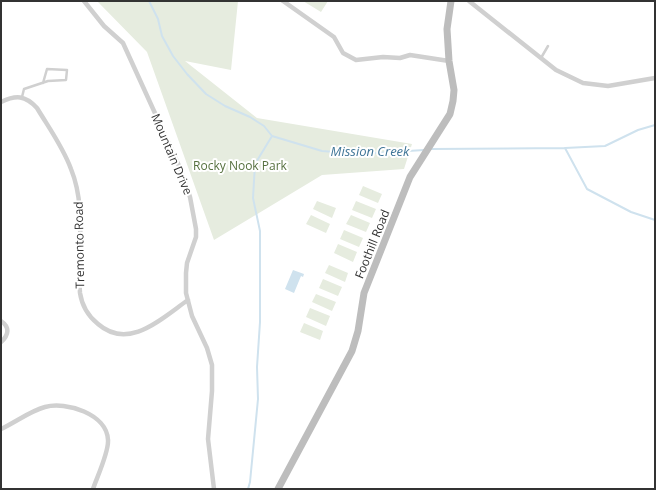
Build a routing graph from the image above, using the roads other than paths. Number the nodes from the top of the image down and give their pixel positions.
1 (84, 1) edge
2 (283, 1) edge
3 (451, 1) edge
4 (469, 1) edge
5 (548, 46) dead end
6 (541, 59) junction
7 (449, 60) junction
8 (655, 78) edge
9 (43, 83) junction
10 (22, 98) junction
11 (1, 102) edge
12 (188, 300) junction
13 (1, 321) edge
14 (1, 342) edge
15 (1, 428) edge
16 (93, 489) edge
17 (214, 489) edge
18 (278, 489) edge

1 - 12 street, Mountain Drive
2 - 7 street
3 - 7 main road, Foothill Road
4 - 6 street
5 - 6 lane
6 - 8 street
7 - 18 main road, Foothill Road
9 - 9 lane
9 - 10 lane
10 - 11 street
10 - 12 street, Tremonto Road
12 - 17 street, Mountain Drive
13 - 14 street
15 - 16 street

